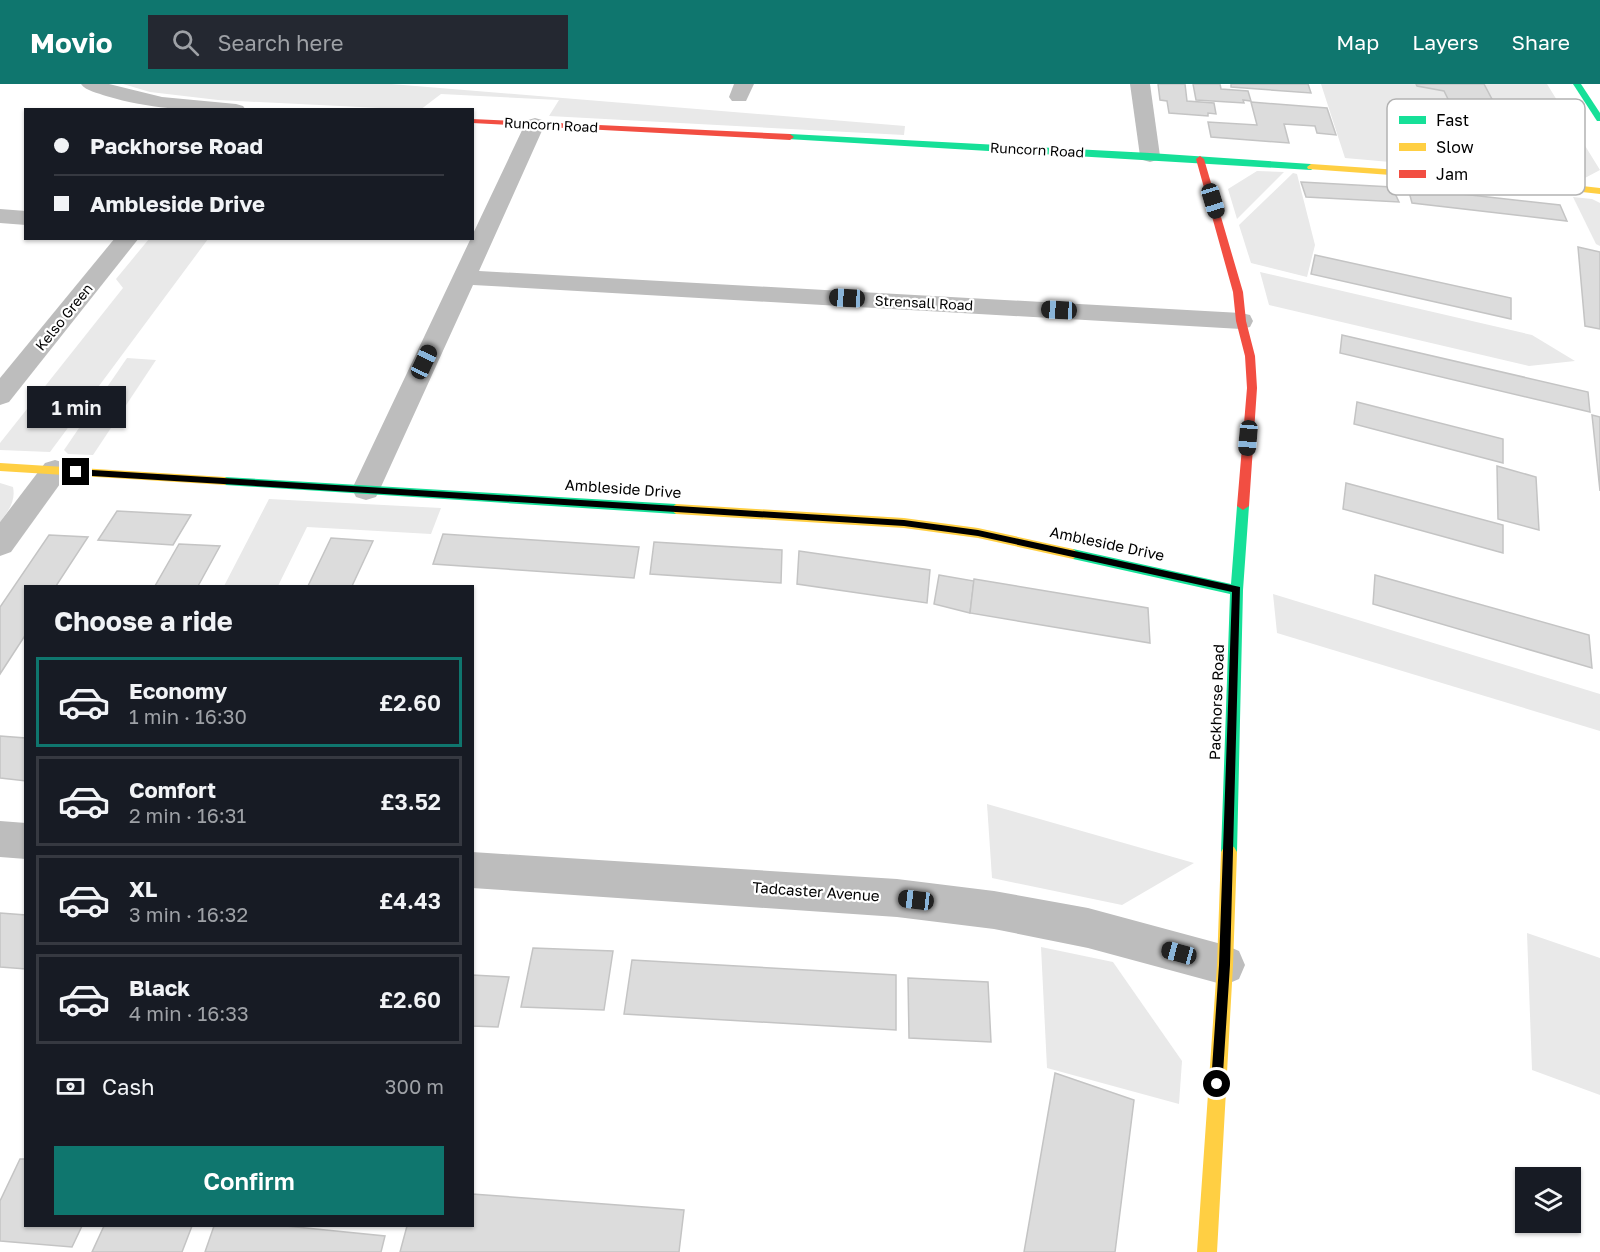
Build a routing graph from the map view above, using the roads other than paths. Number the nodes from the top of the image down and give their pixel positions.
1 (92, 84) edge
2 (1140, 84) edge
3 (1577, 84) edge
4 (216, 108) edge
5 (1600, 119) edge
6 (474, 121) edge
7 (535, 124) junction
8 (1150, 156) junction
9 (1200, 159) junction
10 (1387, 172) edge
11 (1585, 189) edge
12 (1600, 191) edge
13 (0, 216) edge
14 (24, 218) edge
15 (126, 240) edge
16 (464, 277) junction
17 (1241, 321) junction
18 (0, 396) edge
19 (0, 467) edge
20 (55, 470) junction
21 (366, 489) junction
22 (0, 544) edge
23 (1237, 590) junction
24 (0, 839) edge
25 (24, 841) edge
26 (474, 870) edge
27 (1224, 965) junction
28 (1208, 1252) edge

1 - 4 street
2 - 8 street
3 - 5 street
6 - 7 street, Runcorn Road
7 - 8 street, Runcorn Road
7 - 16 street
8 - 9 street, Runcorn Road
9 - 10 street, Runcorn Road
9 - 17 street, Packhorse Road
11 - 12 street, Runcorn Road
13 - 14 street
15 - 18 street, Kelso Green
16 - 17 street, Strensall Road
16 - 21 street
17 - 23 street, Packhorse Road
19 - 20 street, Ambleside Drive
20 - 21 street, Ambleside Drive
20 - 22 street
21 - 23 street, Ambleside Drive
23 - 27 street, Packhorse Road
24 - 25 street
26 - 27 street, Tadcaster Avenue
27 - 28 street, Packhorse Road

